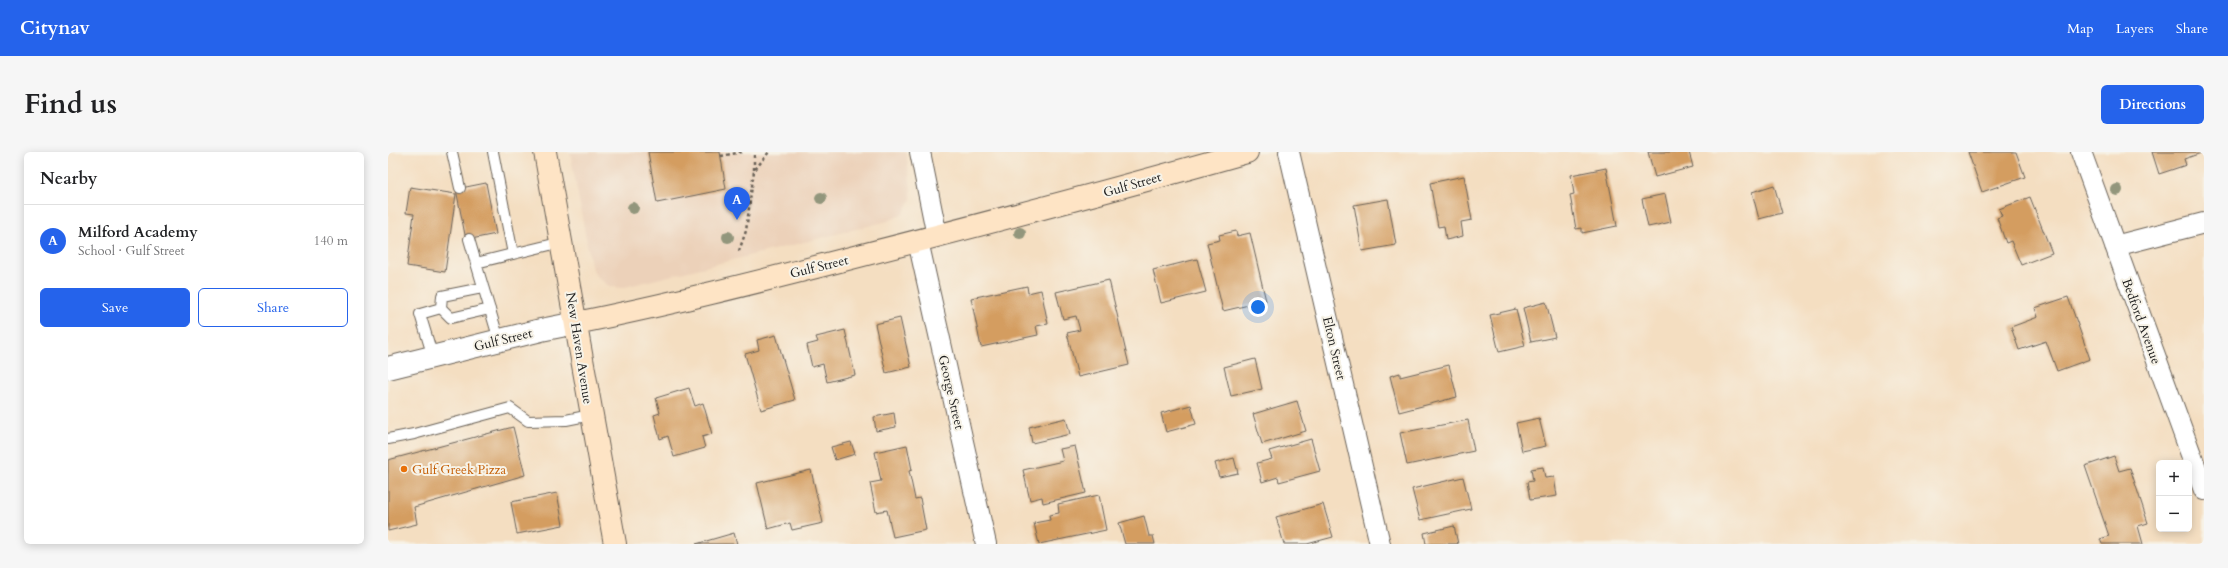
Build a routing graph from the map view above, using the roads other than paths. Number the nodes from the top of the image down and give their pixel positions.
1 (452, 152) edge
2 (493, 152) edge
3 (545, 152) edge
4 (920, 152) edge
5 (1246, 152) edge
6 (1289, 152) edge
7 (2081, 152) edge
8 (460, 188) dead end
9 (2204, 224) edge
10 (927, 238) junction
11 (469, 239) dead end
12 (562, 242) junction
13 (2115, 246) junction
14 (513, 254) junction
15 (476, 263) junction
16 (482, 288) junction
17 (441, 308) junction
18 (490, 309) junction
19 (576, 323) junction
20 (499, 340) junction
21 (432, 357) junction
22 (388, 368) edge
23 (591, 415) junction
24 (388, 439) edge
25 (2204, 490) edge
26 (615, 544) edge
27 (986, 544) edge
28 (1380, 544) edge

1 - 8 lane
2 - 14 lane
3 - 12 main road, New Haven Avenue
4 - 10 street, George Street
5 - 10 main road, Gulf Street
6 - 28 street, Elton Street
7 - 13 street, Bedford Avenue
9 - 13 street
10 - 19 main road, Gulf Street
10 - 27 street, George Street
11 - 15 lane
12 - 14 lane
12 - 19 main road, New Haven Avenue
13 - 25 street, Bedford Avenue
14 - 15 lane
15 - 16 lane
16 - 17 lane
16 - 18 lane
17 - 18 lane
17 - 21 lane
18 - 20 lane
19 - 20 street, Gulf Street
19 - 23 main road, New Haven Avenue
20 - 21 street, Gulf Street
21 - 22 street, Gulf Street
23 - 24 lane
23 - 26 main road, New Haven Avenue

